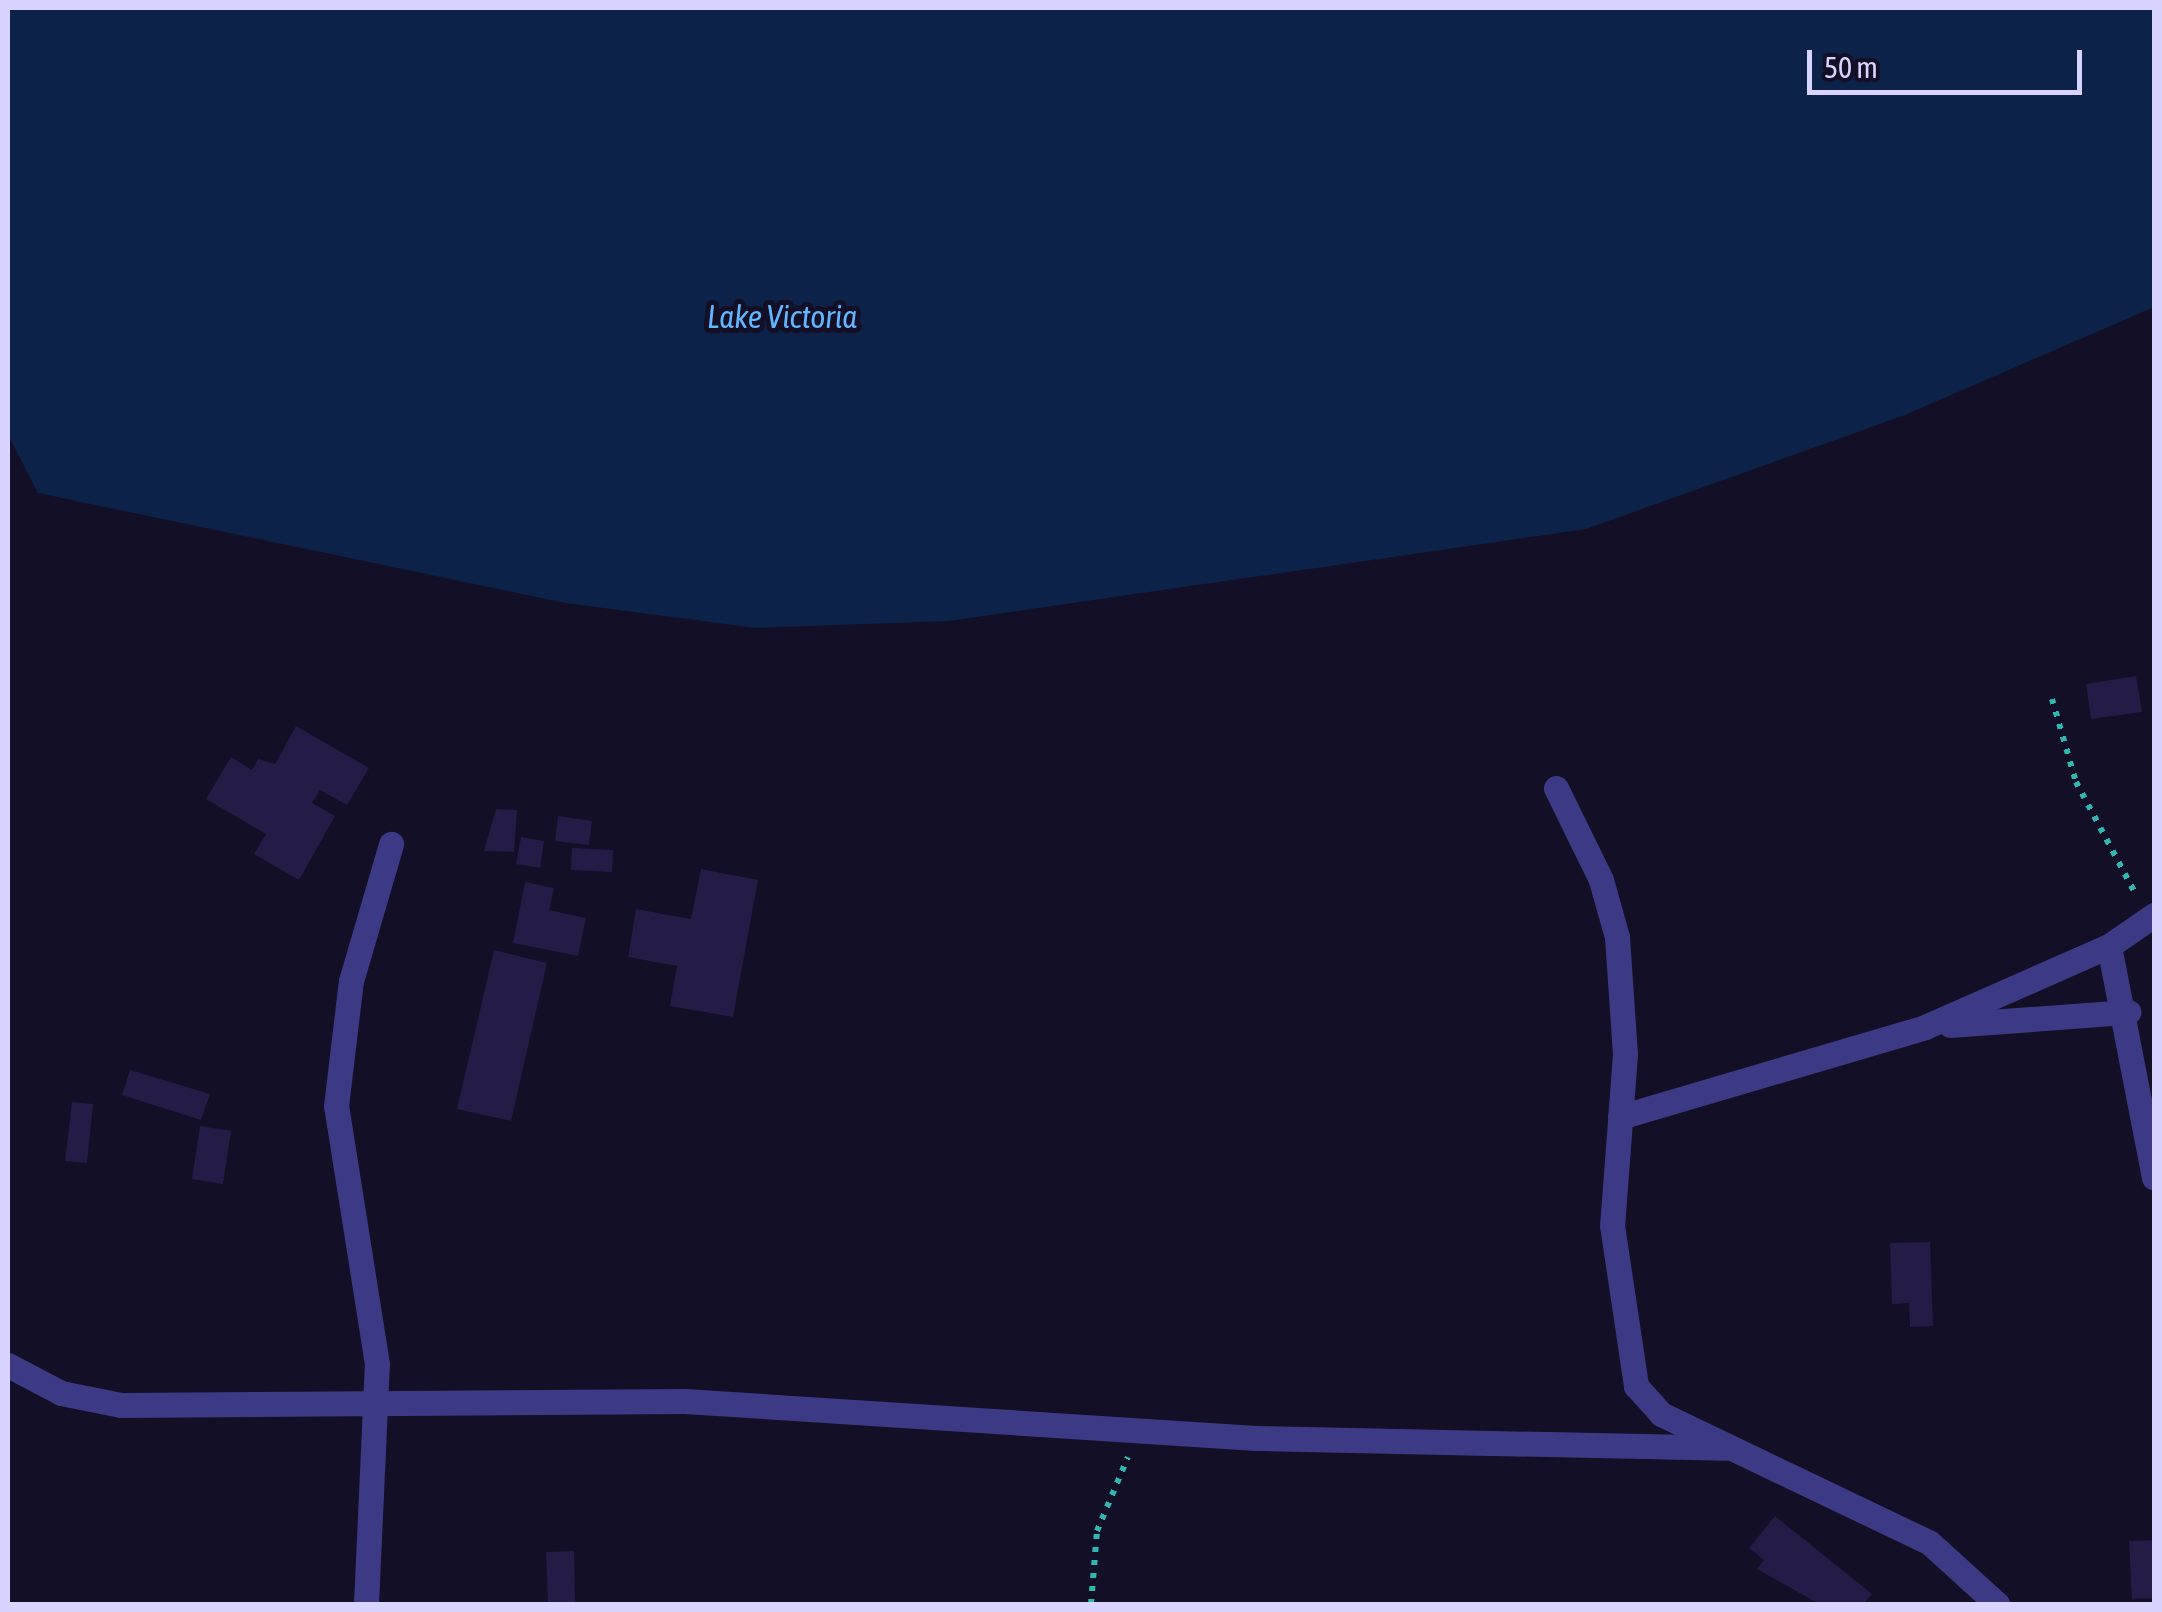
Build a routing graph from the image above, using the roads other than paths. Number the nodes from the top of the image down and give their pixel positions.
1 (1556, 788) dead end
2 (390, 844) dead end
3 (2149, 918) edge
4 (2109, 946) junction
5 (2129, 1012) junction
6 (1925, 1027) junction
7 (1620, 1116) junction
8 (2154, 1178) edge
9 (8, 1365) edge
10 (378, 1403) junction
11 (1726, 1448) junction
12 (366, 1604) edge
13 (1998, 1604) edge

1 - 7 street
2 - 10 street
3 - 4 street
4 - 5 street
4 - 6 street
5 - 6 street
5 - 8 street
6 - 7 street
7 - 11 street
9 - 10 street
10 - 11 street
10 - 12 street
11 - 13 street

